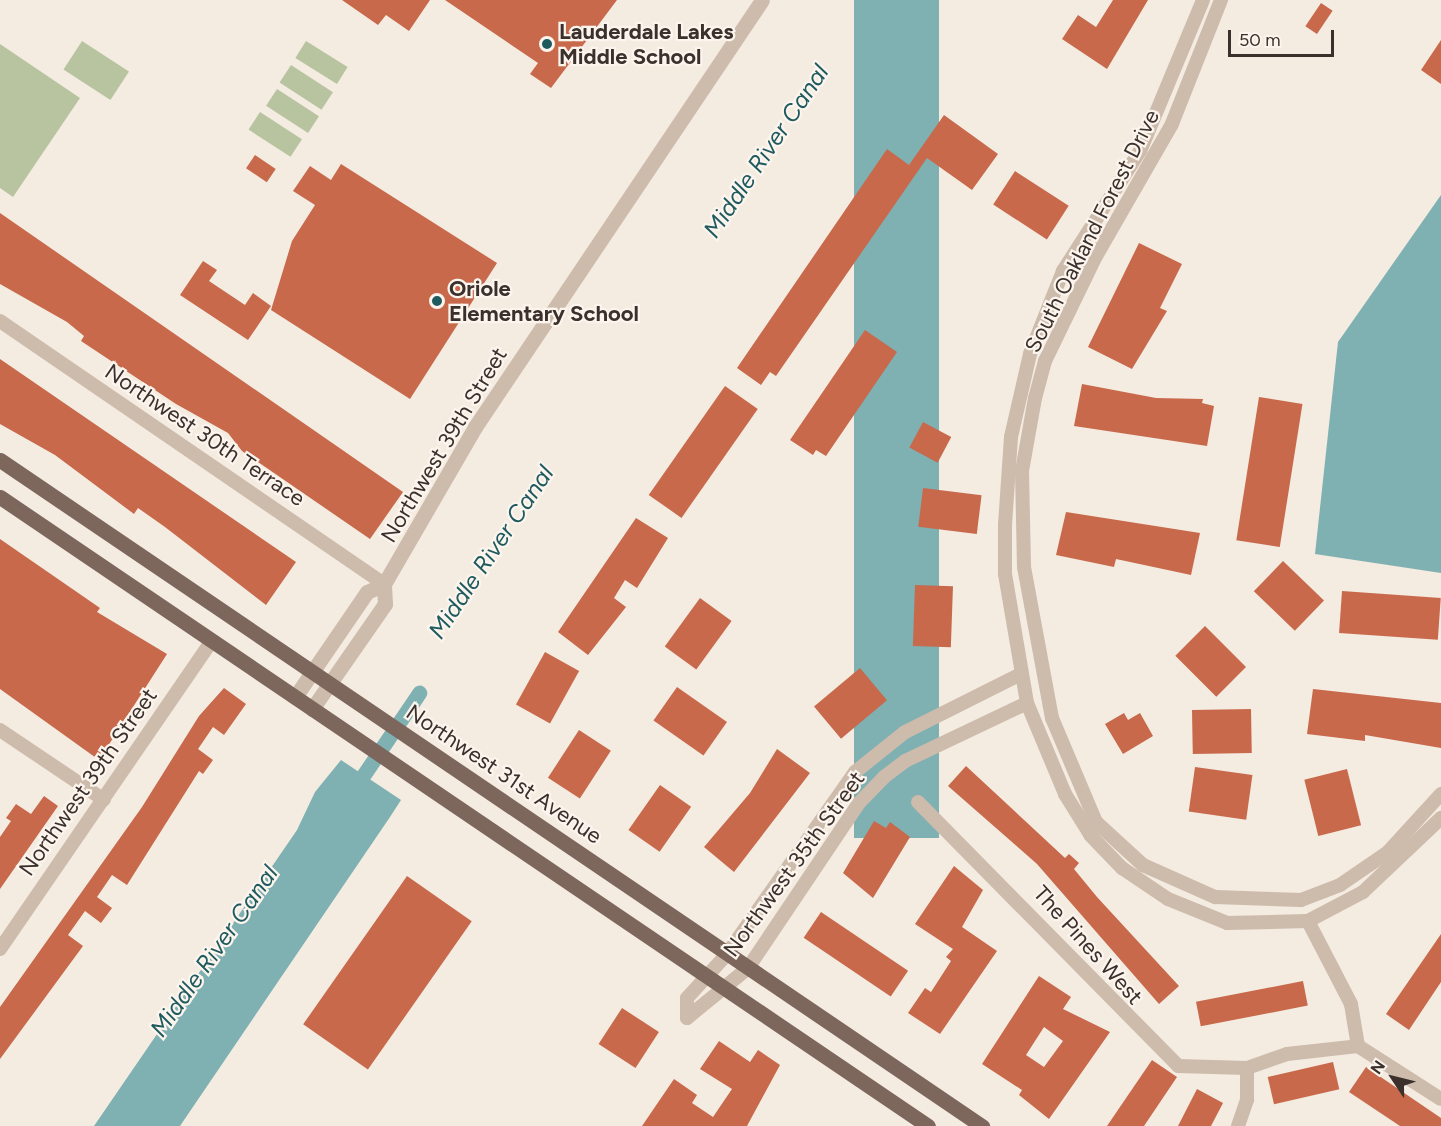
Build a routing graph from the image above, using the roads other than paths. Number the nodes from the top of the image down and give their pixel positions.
1 (762, 0) edge
2 (1203, 0) edge
3 (1221, 0) edge
4 (0, 321) edge
5 (0, 460) edge
6 (0, 497) edge
7 (384, 584) junction
8 (212, 640) junction
9 (313, 672) junction
10 (1021, 674) junction
11 (330, 684) junction
12 (296, 697) junction
13 (1027, 703) junction
14 (312, 709) junction
15 (0, 730) edge
16 (1441, 794) edge
17 (104, 800) junction
18 (918, 802) dead end
19 (1441, 818) edge
20 (1308, 921) junction
21 (0, 949) edge
22 (728, 953) junction
23 (748, 968) junction
24 (705, 975) junction
25 (726, 989) junction
26 (1358, 1046) junction
27 (1247, 1068) junction
28 (1441, 1099) edge
29 (928, 1126) edge
30 (982, 1126) edge
31 (1238, 1126) edge

1 - 7 street, Northwest 39th Street
2 - 10 street
3 - 16 street, South Oakland Forest Drive
4 - 7 street, Northwest 30th Terrace
5 - 9 main road, Northwest 31st Avenue
6 - 8 main road
7 - 9 street, Northwest 39th Street
7 - 11 street, Northwest 39th Street
8 - 12 main road
8 - 17 street, Northwest 39th Street
9 - 11 main road, Northwest 31st Avenue
9 - 12 street, Northwest 39th Street
10 - 13 street
10 - 22 street
11 - 14 street, Northwest 39th Street
11 - 22 main road, Northwest 31st Avenue
12 - 14 main road
13 - 20 street
13 - 23 street, Northwest 35th Street
14 - 24 main road
15 - 17 street
17 - 21 street, Northwest 39th Street
18 - 27 street, The Pines West
19 - 20 street
20 - 26 street
22 - 23 main road, Northwest 31st Avenue
22 - 24 street
23 - 25 street, Northwest 35th Street
23 - 30 main road, Northwest 31st Avenue
24 - 25 main road
24 - 25 street, Northwest 35th Street
25 - 29 main road
26 - 27 street, The Pines West
26 - 28 street
27 - 31 street

